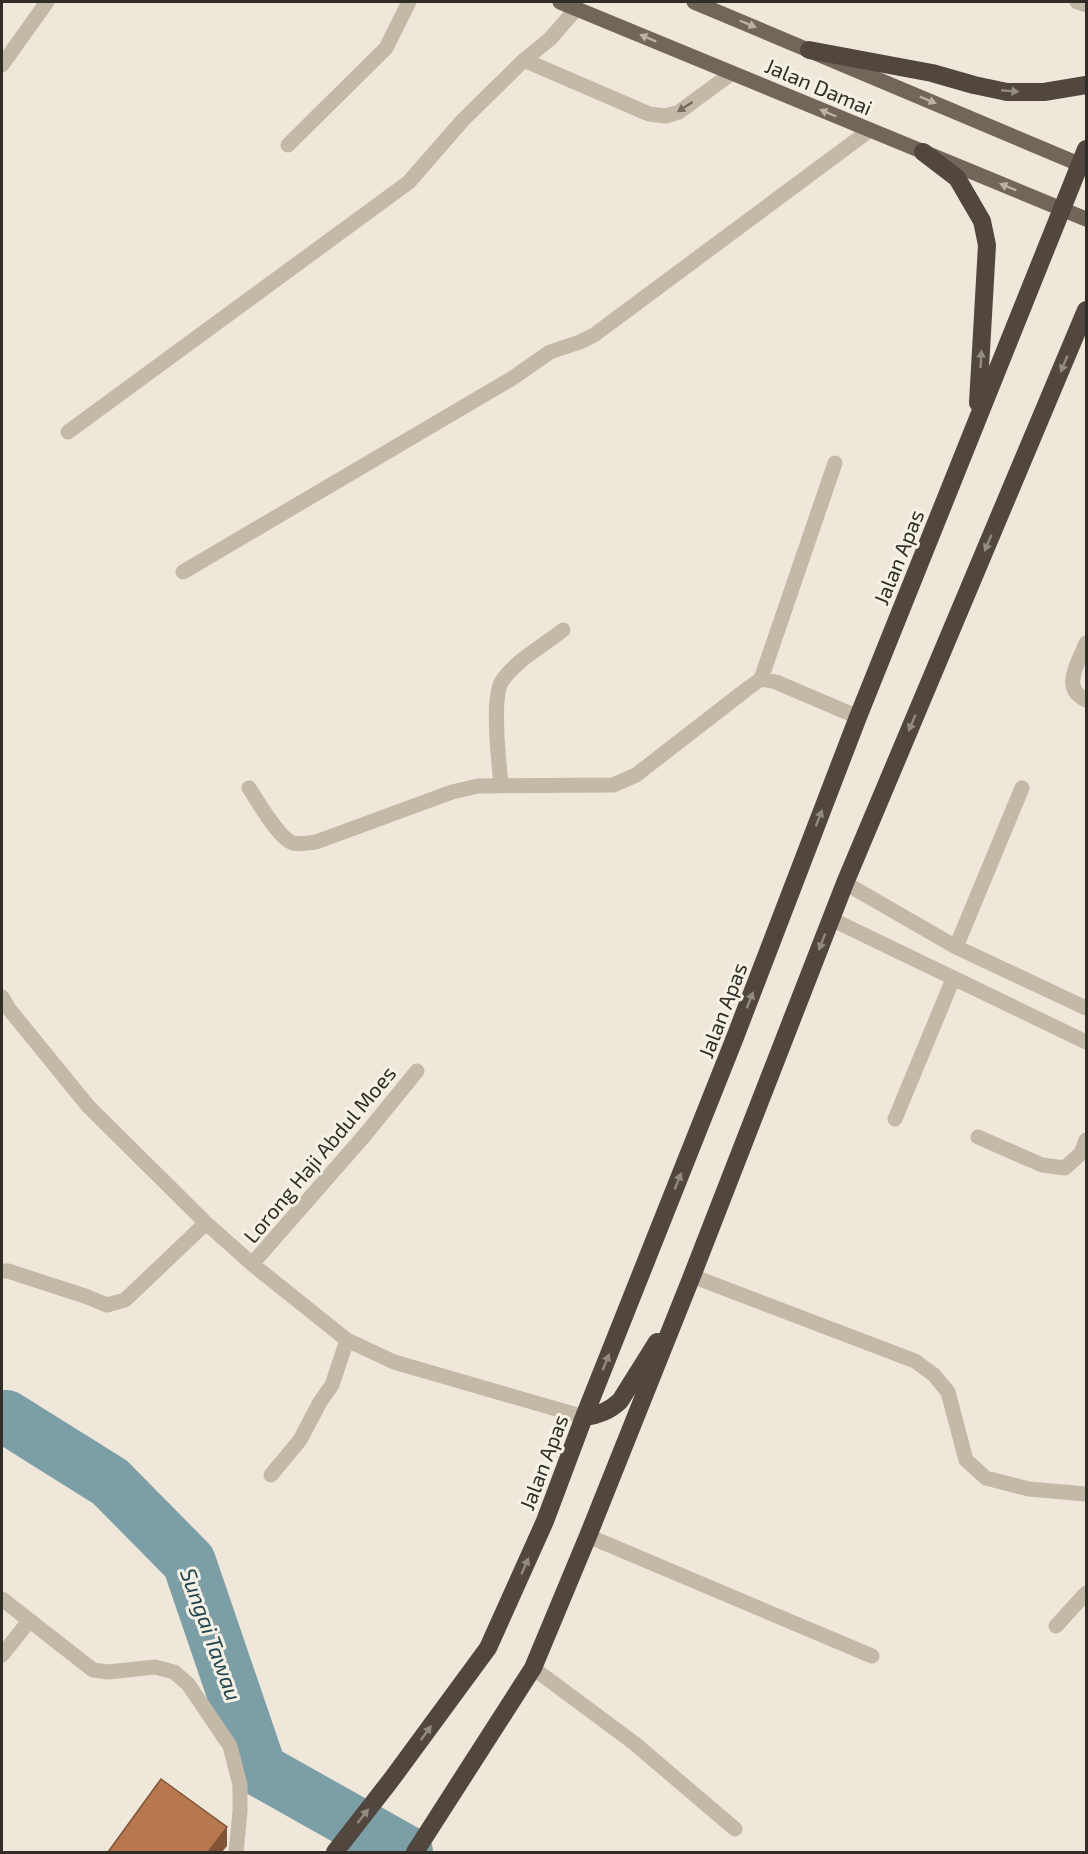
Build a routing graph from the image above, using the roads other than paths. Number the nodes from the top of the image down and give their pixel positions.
1 (47, 2) edge
2 (409, 2) edge
3 (560, 2) edge
4 (696, 2) edge
5 (1077, 2) edge
6 (1086, 5) edge
7 (576, 8) junction
8 (808, 50) junction
9 (524, 60) junction
10 (2, 65) edge
11 (732, 73) junction
12 (1086, 85) edge
13 (870, 130) junction
14 (288, 145) dead end
15 (923, 152) junction
16 (1084, 160) edge
17 (1062, 210) junction
18 (1086, 219) edge
19 (1086, 310) edge
20 (977, 417) junction
21 (68, 432) dead end
22 (835, 462) dead end
23 (183, 572) dead end
24 (563, 630) dead end
25 (1086, 643) edge
26 (761, 679) junction
27 (1086, 700) edge
28 (858, 717) junction
29 (501, 784) junction
30 (249, 788) dead end
31 (1022, 788) dead end
32 (845, 883) junction
33 (831, 919) junction
34 (956, 947) junction
35 (953, 979) junction
36 (2, 998) edge
37 (1086, 1008) edge
38 (1086, 1042) edge
39 (417, 1071) dead end
40 (895, 1119) dead end
41 (978, 1137) dead end
42 (1086, 1140) edge
43 (206, 1223) junction
44 (252, 1264) junction
45 (2, 1271) edge
46 (692, 1276) junction
47 (673, 1324) junction
48 (347, 1340) junction
49 (584, 1417) junction
50 (271, 1475) dead end
51 (1086, 1494) edge
52 (588, 1536) junction
53 (1086, 1593) edge
54 (2, 1599) edge
55 (29, 1621) junction
56 (1056, 1626) dead end
57 (2, 1654) edge
58 (872, 1656) dead end
59 (533, 1668) junction
60 (735, 1829) dead end
61 (236, 1852) edge
62 (335, 1852) edge
63 (415, 1852) edge

1 - 10 street
2 - 14 street
3 - 7 main road, Jalan Damai
4 -> 8 main road, Jalan Damai
5 - 6 street
7 - 9 street
11 -> 7 main road, Jalan Damai
8 -> 12 highway
8 -> 16 main road, Jalan Damai
11 -> 9 street
9 - 21 street
13 -> 11 main road, Jalan Damai
13 - 15 main road, Jalan Damai
13 - 23 street
17 -> 15 main road, Jalan Damai
20 -> 15 highway
16 - 17 highway, Jalan Apas
17 - 18 main road, Jalan Damai
17 - 20 highway, Jalan Apas
19 -> 32 highway
20 - 28 highway, Jalan Apas
22 - 26 street
24 - 29 street
25 - 27 street
26 - 28 street
26 - 29 street
49 -> 28 highway, Jalan Apas
29 - 30 street
31 - 34 street
32 - 33 highway
32 - 34 street
33 - 35 street
33 -> 46 highway
34 - 37 street
35 - 38 street
35 - 40 street
36 - 43 street
39 - 44 street, Lorong Haji Abdul Moes
41 - 42 street
43 - 44 street
43 - 45 street
44 - 48 street
46 - 47 highway
46 - 51 street
47 - 49 highway
47 - 52 highway
48 - 49 street
48 - 50 street
62 -> 49 highway, Jalan Apas
52 - 58 street
52 - 59 highway
53 - 56 street
54 - 55 street
55 - 57 street
55 - 61 street
59 - 60 street
59 - 63 highway

